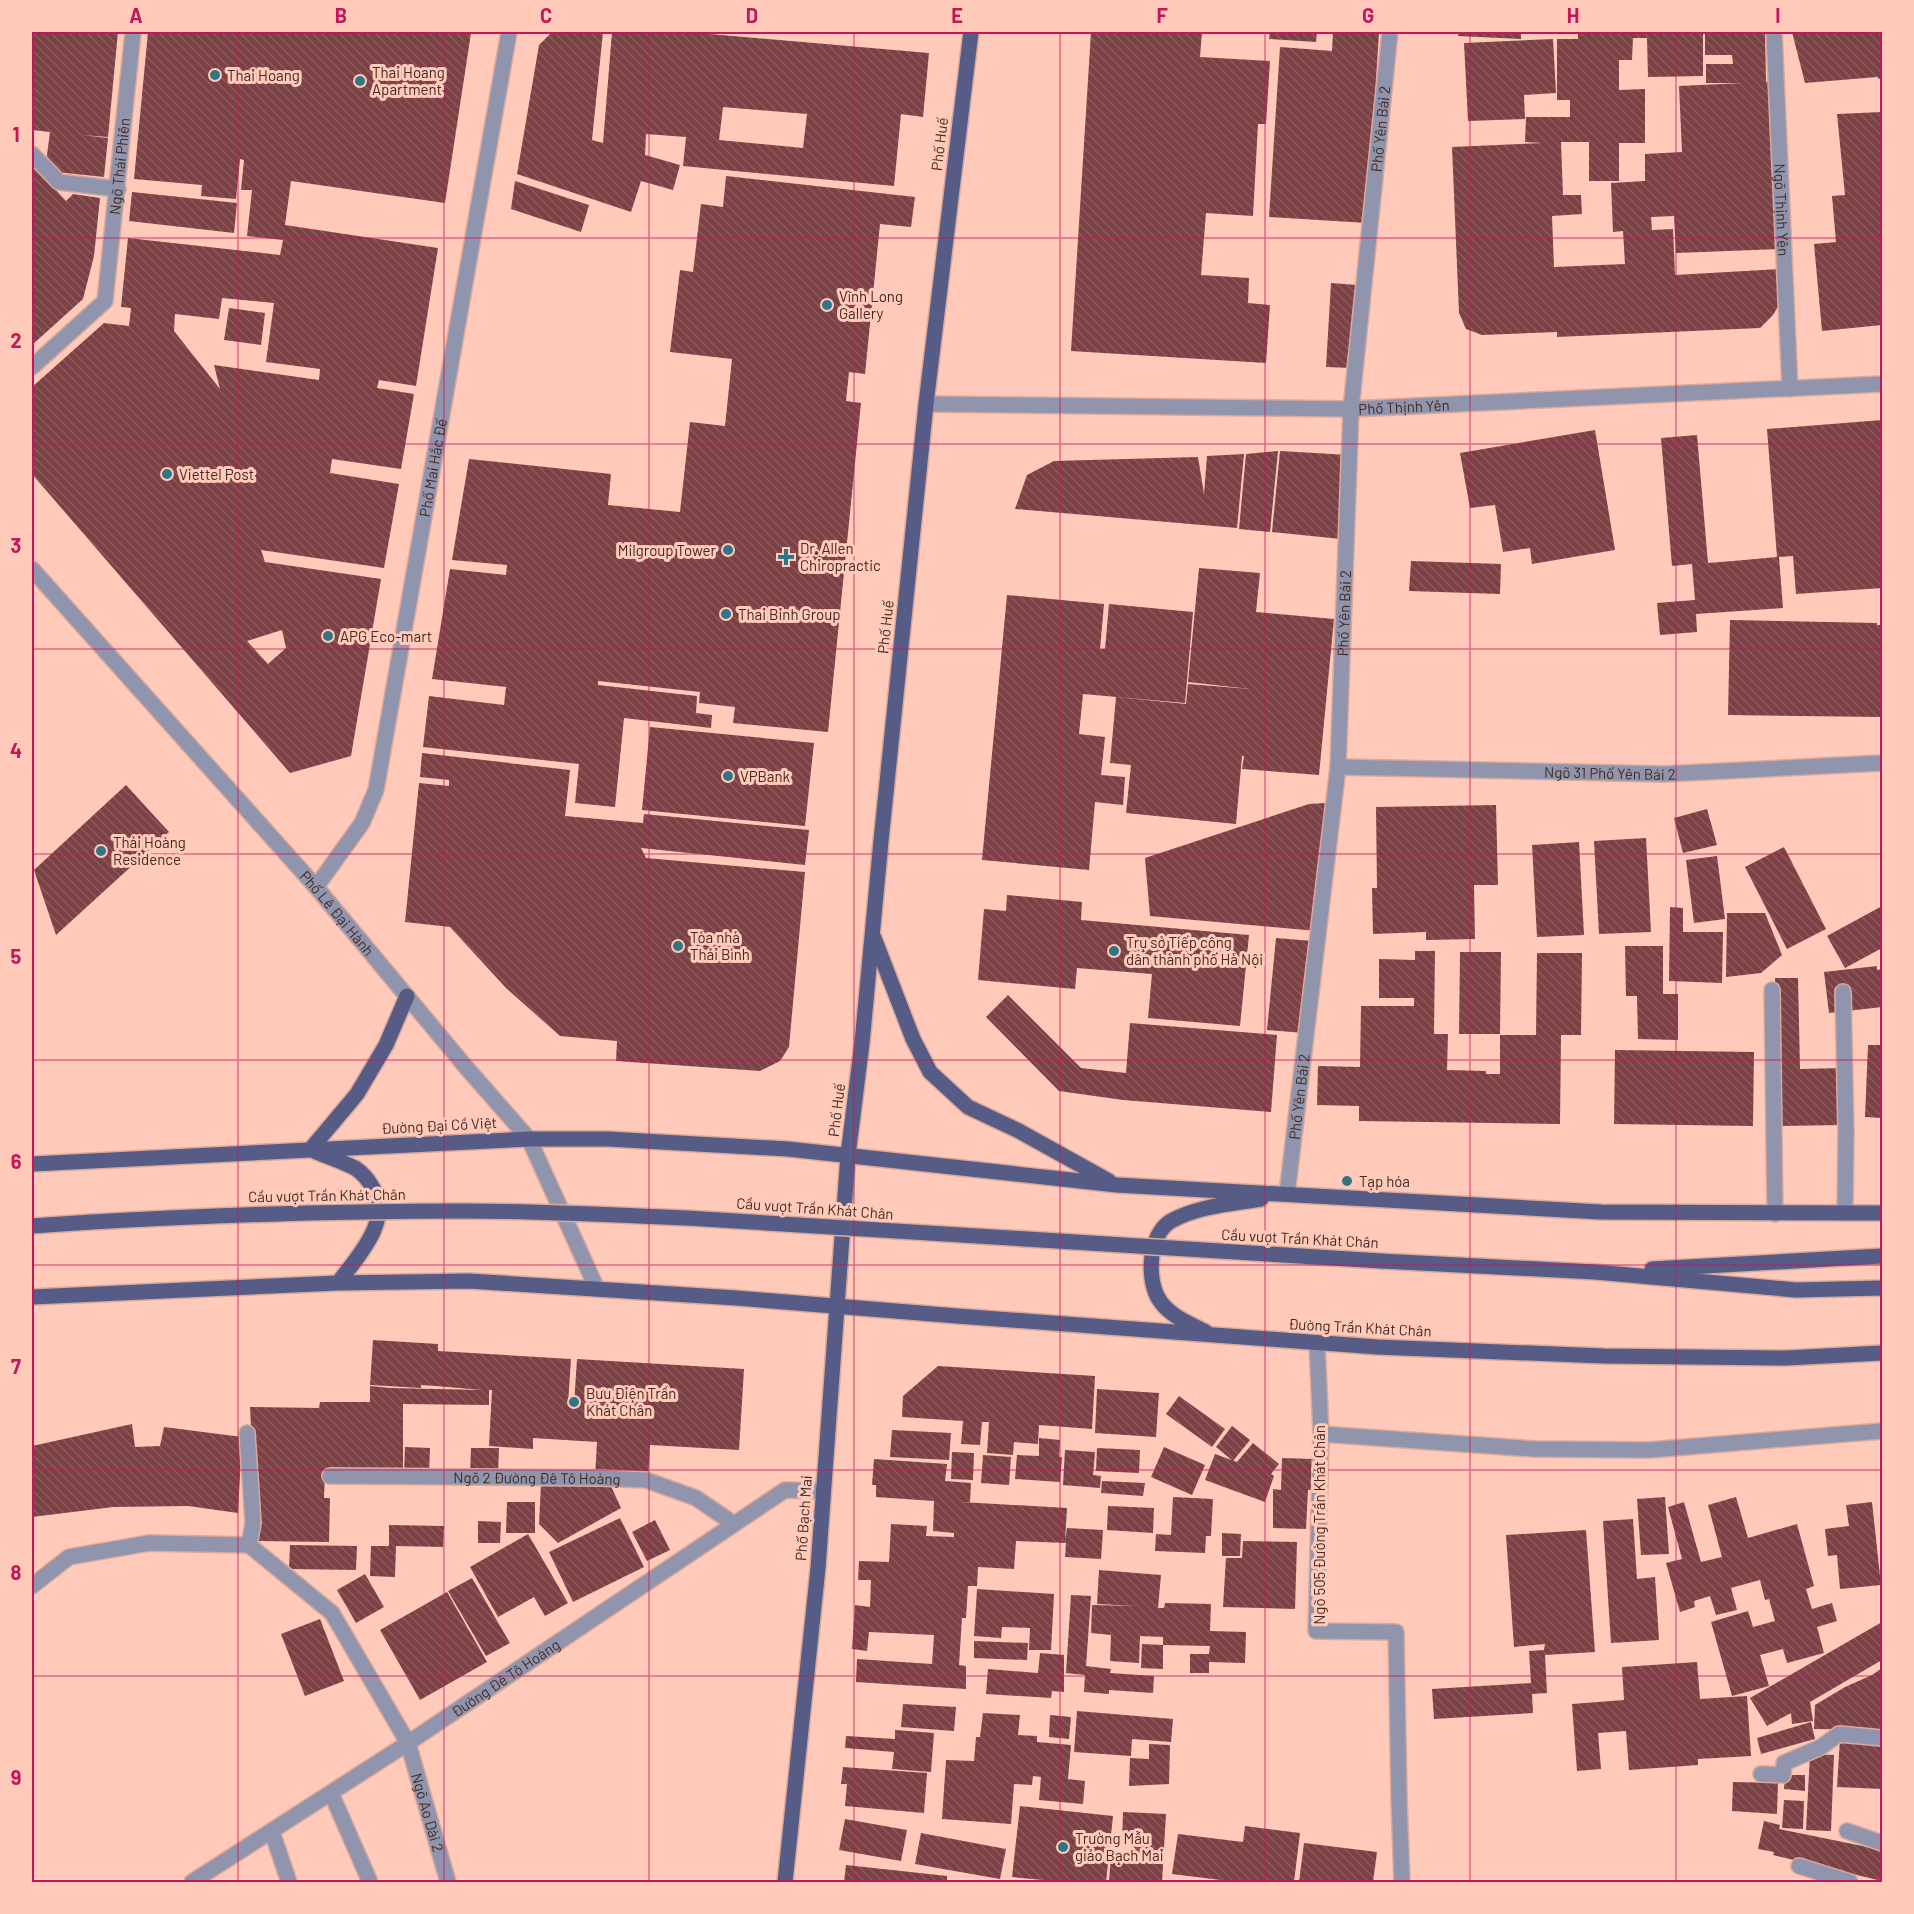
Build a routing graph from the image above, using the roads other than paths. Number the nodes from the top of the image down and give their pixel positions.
1 (133, 32) edge
2 (509, 32) edge
3 (971, 32) edge
4 (1390, 32) edge
5 (1774, 32) edge
6 (32, 154) edge
7 (118, 189) junction
8 (32, 367) edge
9 (1882, 384) edge
10 (1790, 389) junction
11 (926, 404) junction
12 (1351, 409) junction
13 (32, 568) edge
14 (1882, 763) edge
15 (1338, 767) junction
16 (316, 887) junction
17 (873, 933) junction
18 (1772, 990) dead end
19 (1843, 992) dead end
20 (406, 996) junction
21 (529, 1139) junction
22 (310, 1150) junction
23 (848, 1155) junction
24 (32, 1164) edge
25 (1117, 1185) junction
26 (1287, 1194) junction
27 (1845, 1213) junction
28 (1882, 1213) edge
29 (1775, 1214) junction
30 (32, 1226) edge
31 (1882, 1256) edge
32 (1595, 1272) junction
33 (338, 1283) junction
34 (1882, 1288) edge
35 (597, 1289) junction
36 (32, 1297) edge
37 (837, 1306) junction
38 (1212, 1335) junction
39 (1317, 1343) junction
40 (1882, 1353) edge
41 (1882, 1431) edge
42 (247, 1433) dead end
43 (1321, 1434) junction
44 (330, 1476) dead end
45 (822, 1491) junction
46 (734, 1524) junction
47 (249, 1545) junction
48 (32, 1587) edge
49 (1882, 1738) edge
50 (408, 1743) junction
51 (1761, 1774) dead end
52 (331, 1793) junction
53 (1846, 1831) dead end
54 (272, 1832) junction
55 (1882, 1843) edge
56 (1799, 1866) dead end
57 (192, 1882) edge
58 (289, 1882) edge
59 (370, 1882) edge
60 (448, 1882) edge
61 (784, 1882) edge
62 (1402, 1882) edge
63 (1850, 1882) edge

1 - 7 street, Ngõ Thái Phiên
2 - 16 street, Phố Mai Hắc Đế
3 - 11 main road, Phố Huế
4 - 12 street, Phố Yên Bái 2
5 - 10 street, Ngõ Thịnh Yên
6 - 7 street
7 - 8 street, Ngõ Thái Phiên
9 - 10 street, Phố Thịnh Yên
10 - 12 street, Phố Thịnh Yên
11 - 12 street, Phố Thịnh Yên
11 - 17 main road, Phố Huế
12 - 15 street, Phố Yên Bái 2
13 - 16 street, Phố Lê Đại Hành
14 - 15 street, Ngõ 31 Phố Yên Bái 2
15 - 26 street, Phố Yên Bái 2
16 - 20 street, Phố Lê Đại Hành
17 - 23 main road, Phố Huế
17 - 25 main road
18 - 29 street
19 - 27 street
20 - 21 street, Phố Lê Đại Hành
20 - 22 main road
21 - 22 main road, Đường Đại Cồ Việt
21 - 23 main road, Đường Đại Cồ Việt
21 - 35 street, Phố Lê Đại Hành
22 - 24 main road, Đường Đại Cồ Việt
22 - 33 main road
23 - 25 main road
23 - 37 main road, Phố Bạch Mai
25 - 26 main road
26 - 29 main road
26 - 38 main road
27 - 28 main road
27 - 29 main road
30 - 32 main road, Cầu vượt Trần Khát Chân, bridge
31 - 32 main road, Cầu vượt Trần Khát Chân
32 - 34 main road, Cầu vượt Trần Khát Chân
33 - 35 main road
33 - 36 main road
35 - 37 main road
37 - 38 main road, Đường Trần Khát Chân
37 - 45 main road, Phố Bạch Mai
38 - 39 main road, Đường Trần Khát Chân
39 - 40 main road, Đường Trần Khát Chân
39 - 43 street, Ngõ 505 Đường Trần Khát Chân
41 - 43 street
42 - 47 street
43 - 62 street, Ngõ 505 Đường Trần Khát Chân
44 - 46 street, Ngõ 2 Đường Đê Tô Hoàng
45 - 46 street, Đường Đê Tô Hoàng
45 - 61 main road, Phố Bạch Mai
46 - 50 street, Đường Đê Tô Hoàng
47 - 48 street
47 - 50 street, Ngõ Ao Dài 2
49 - 51 street
50 - 52 street, Đường Đê Tô Hoàng
50 - 60 street, Ngõ Ao Dài 2
52 - 54 street, Đường Đê Tô Hoàng
52 - 59 street
53 - 55 street
54 - 57 street, Đường Đê Tô Hoàng
54 - 58 street
56 - 63 street

